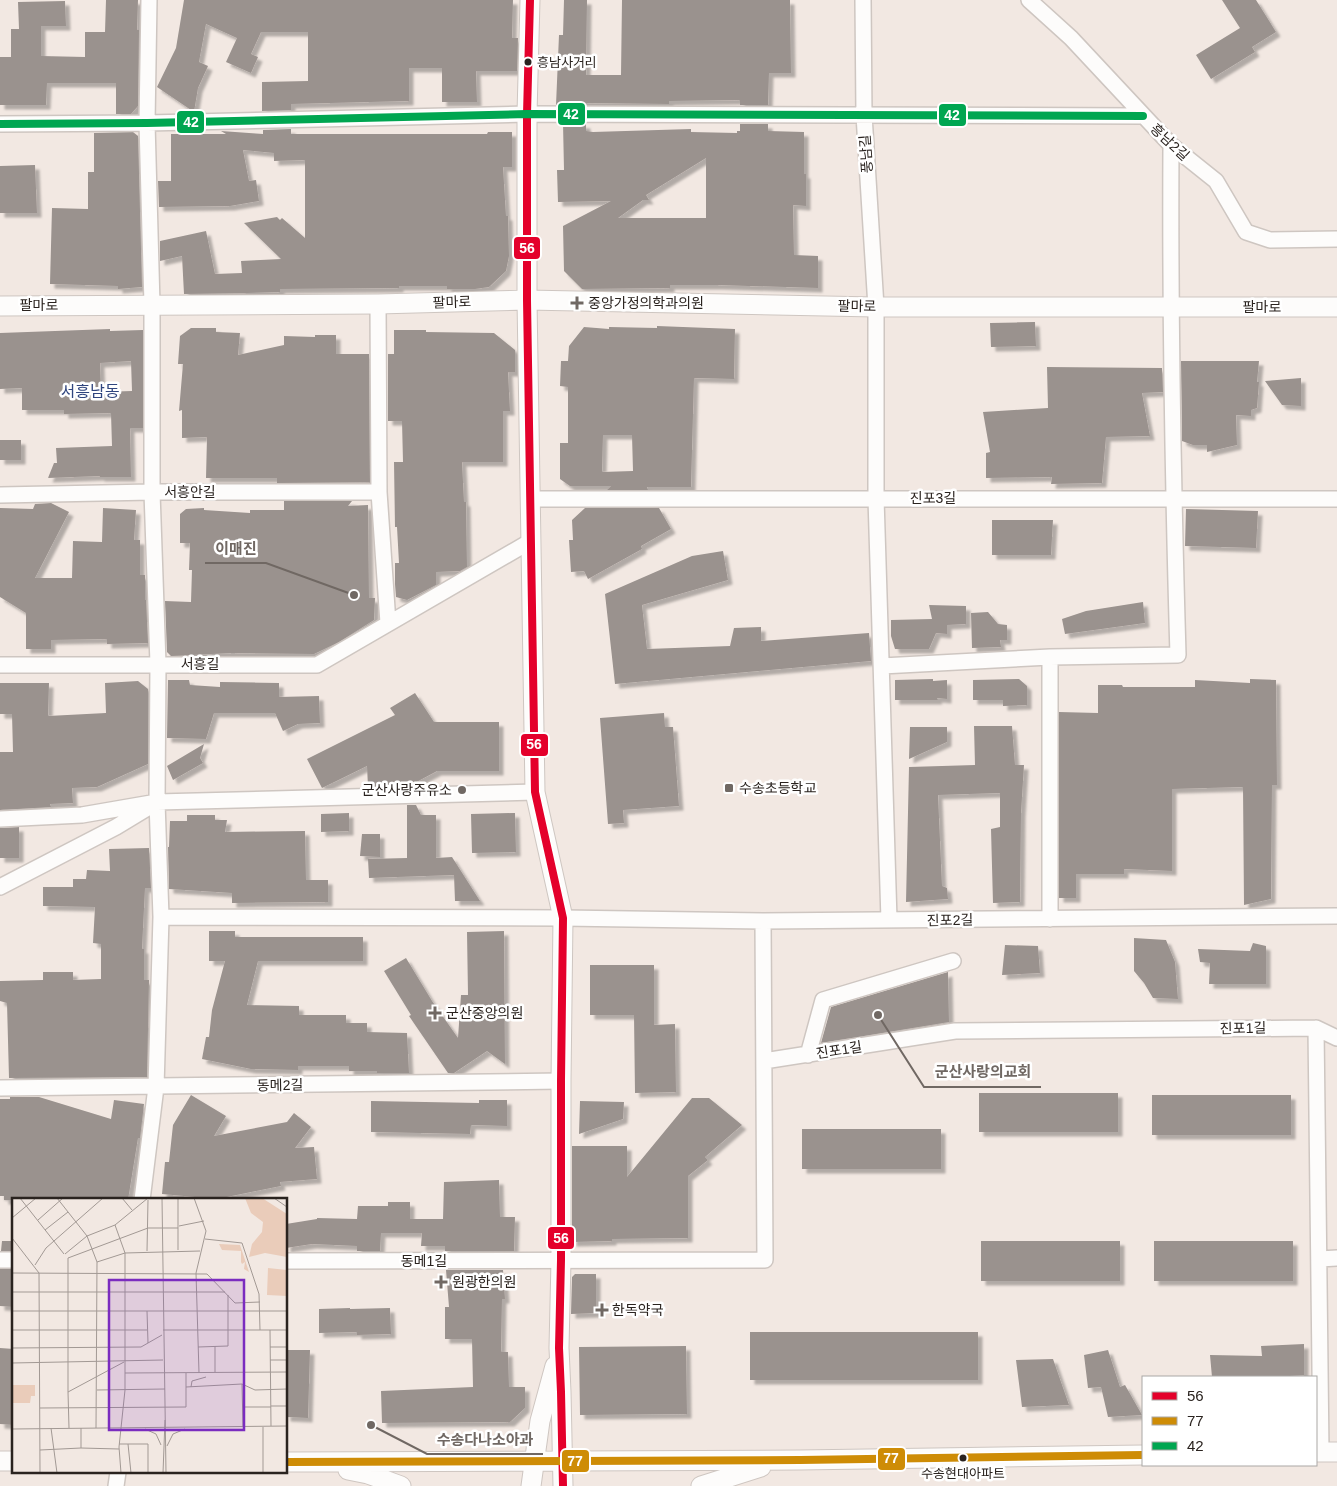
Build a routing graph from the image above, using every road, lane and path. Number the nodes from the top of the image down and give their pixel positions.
1 (150, 0) edge
2 (530, 0) edge
3 (863, 0) edge
4 (1029, 0) edge
5 (527, 114) junction
6 (864, 115) junction
7 (1143, 116) junction
8 (147, 123) junction
9 (0, 124) edge
10 (1170, 145) junction
11 (1331, 239) edge
12 (527, 300) junction
13 (378, 304) junction
14 (152, 305) junction
15 (0, 306) edge
16 (876, 307) junction
17 (1170, 307) junction
18 (1337, 307) edge
19 (152, 492) junction
20 (379, 492) junction
21 (0, 496) edge
22 (876, 498) junction
23 (1173, 498) junction
24 (530, 499) junction
25 (1337, 499) edge
26 (531, 541) junction
27 (388, 623) junction
28 (1050, 657) junction
29 (0, 664) edge
30 (158, 664) junction
31 (882, 666) junction
32 (535, 792) junction
33 (157, 802) junction
34 (0, 818) edge
35 (0, 887) edge
36 (1337, 916) edge
37 (161, 917) junction
38 (563, 918) junction
39 (1050, 919) junction
40 (889, 920) junction
41 (764, 922) junction
42 (953, 961) dead end
43 (1316, 1028) junction
44 (1337, 1038) edge
45 (808, 1055) junction
46 (764, 1061) junction
47 (561, 1081) junction
48 (156, 1087) junction
49 (0, 1088) edge
50 (142, 1198) edge
51 (1337, 1258) edge
52 (1320, 1259) junction
53 (562, 1260) junction
54 (288, 1261) edge
55 (559, 1348) junction
56 (1325, 1452) edge
57 (1142, 1455) edge
58 (800, 1460) junction
59 (563, 1461) junction
60 (288, 1462) edge
61 (315, 1462) junction
62 (534, 1462) junction
63 (401, 1486) edge
64 (532, 1486) edge
65 (562, 1486) edge
66 (700, 1486) edge

1 - 8 street
2 - 5 street
3 - 6 street, 풍남길
4 - 7 street, 흥남2길
5 - 6 street
5 - 8 street
5 - 12 street
6 - 7 street
6 - 16 street, 풍남길
7 - 10 street, 흥남2길
8 - 9 street
8 - 14 street
10 - 11 street, 흥남2길
10 - 17 street
12 - 13 street, 팔마로
12 - 16 street, 팔마로
12 - 24 street
13 - 14 street, 팔마로
13 - 20 street
14 - 15 street, 팔마로
14 - 19 street
16 - 17 street, 팔마로
16 - 22 street, 풍남길
17 - 18 street, 팔마로
17 - 23 street
19 - 20 street, 서흥안길
19 - 21 street, 서흥안길
19 - 30 street
20 - 27 street
22 - 23 street, 진포3길
22 - 24 street, 진포3길
22 - 31 street, 풍남길
23 - 25 street, 진포3길
23 - 28 street
24 - 26 street
26 - 27 street, 서흥길
26 - 32 street
27 - 30 street, 서흥길
28 - 31 street
28 - 39 street
29 - 30 street, 서흥길
30 - 33 street
31 - 40 street, 풍남길
32 - 33 street
32 - 38 street
33 - 34 street
33 - 35 street
33 - 37 street
36 - 39 street, 진포2길
37 - 38 street, 진포2길
37 - 48 street
38 - 41 street, 진포2길
38 - 47 street
39 - 40 street, 진포2길
40 - 41 street, 진포2길
41 - 46 street
42 - 45 street
43 - 44 street, 진포1길
43 - 45 street, 진포1길
43 - 52 street
45 - 46 street, 진포1길
46 - 53 street
47 - 48 street, 동메2길
47 - 53 street
48 - 49 street, 동메2길
48 - 50 street
51 - 52 street
52 - 56 street
53 - 54 street, 동메1길
53 - 55 street
55 - 59 street
55 - 62 street
57 - 58 street
58 - 59 street
58 - 66 street
59 - 62 street
59 - 65 street
60 - 61 street
61 - 62 street
61 - 63 street
62 - 64 street

